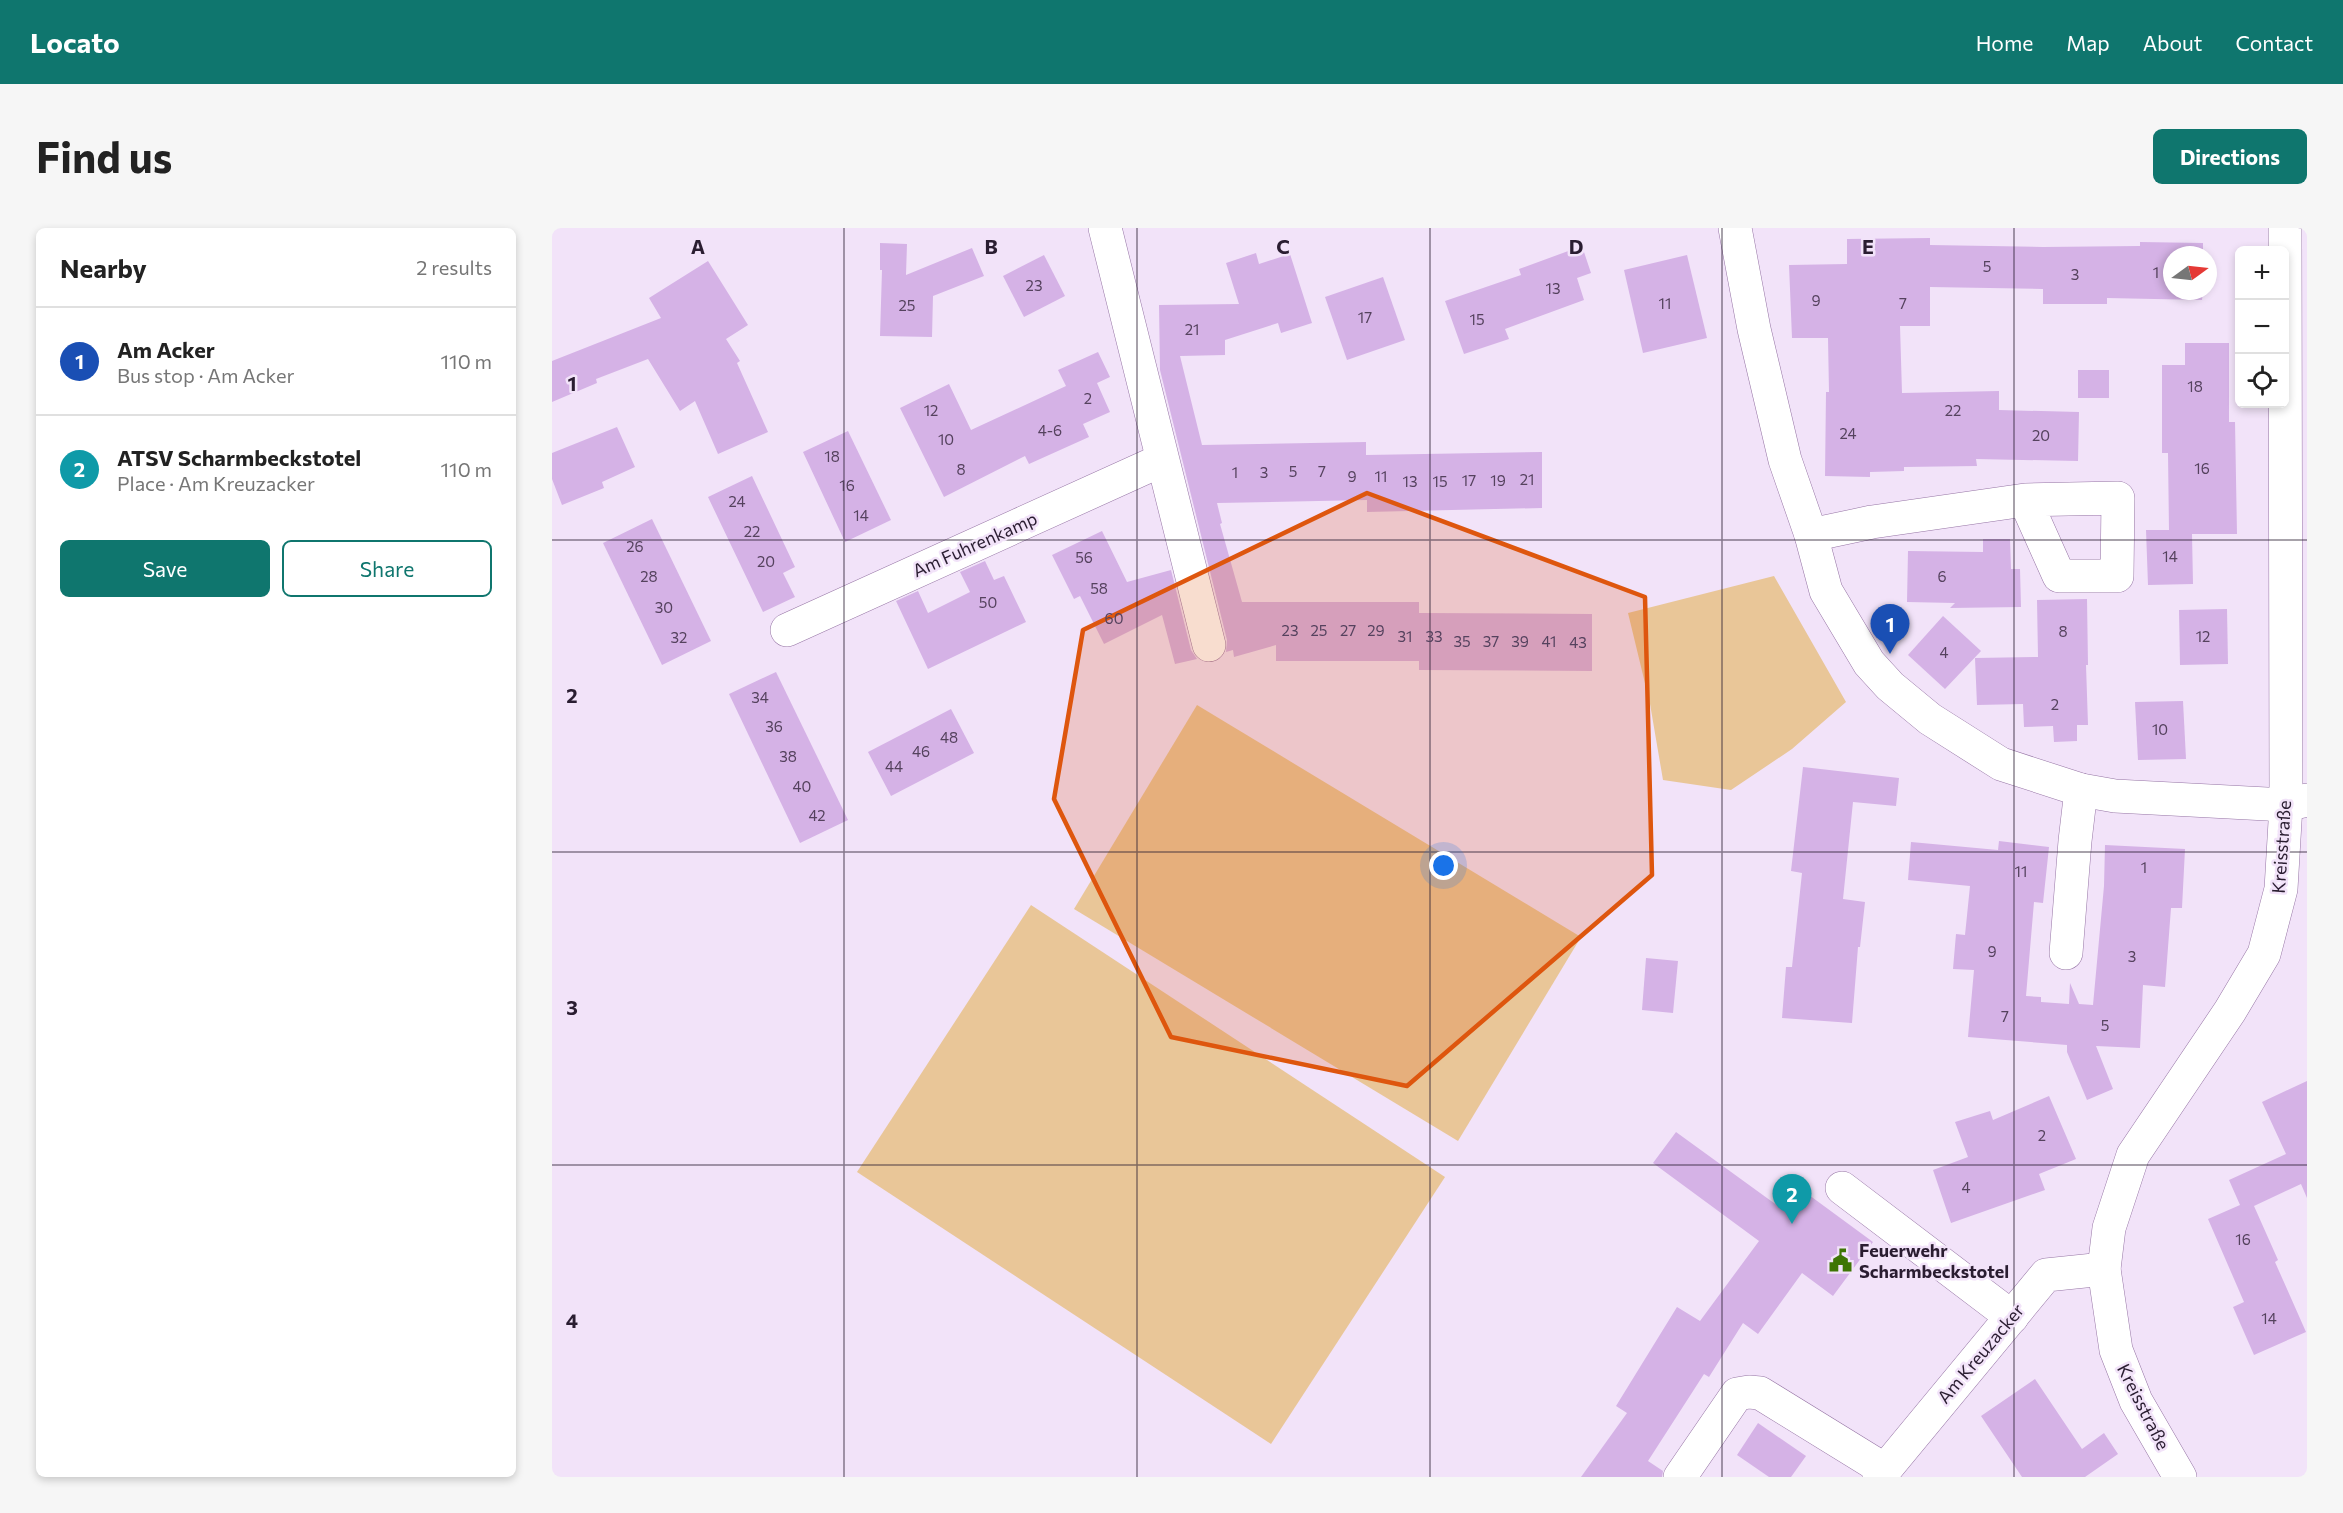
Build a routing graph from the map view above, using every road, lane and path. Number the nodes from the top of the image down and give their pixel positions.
1 (1105, 228) edge
2 (1735, 228) edge
3 (2285, 228) edge
4 (1162, 460) junction
5 (2025, 500) dead end
6 (1811, 535) junction
7 (787, 630) dead end
8 (1209, 645) dead end
9 (2081, 790) junction
10 (2297, 802) edge
11 (2066, 953) dead end
12 (1842, 1188) dead end
13 (2104, 1269) junction
14 (2012, 1317) junction
15 (1882, 1473) edge
16 (1680, 1477) edge
17 (2180, 1477) edge

1 - 4 street
2 - 6 street
3 - 10 street, Kreisstraße
4 - 7 street, Am Fuhrenkamp
4 - 8 street
5 - 6 street
6 - 9 street
9 - 10 street
9 - 11 street
10 - 13 street, Kreisstraße
12 - 14 street
13 - 14 street, Am Kreuzacker
13 - 17 street, Kreisstraße
14 - 15 street, Am Kreuzacker
15 - 16 street

